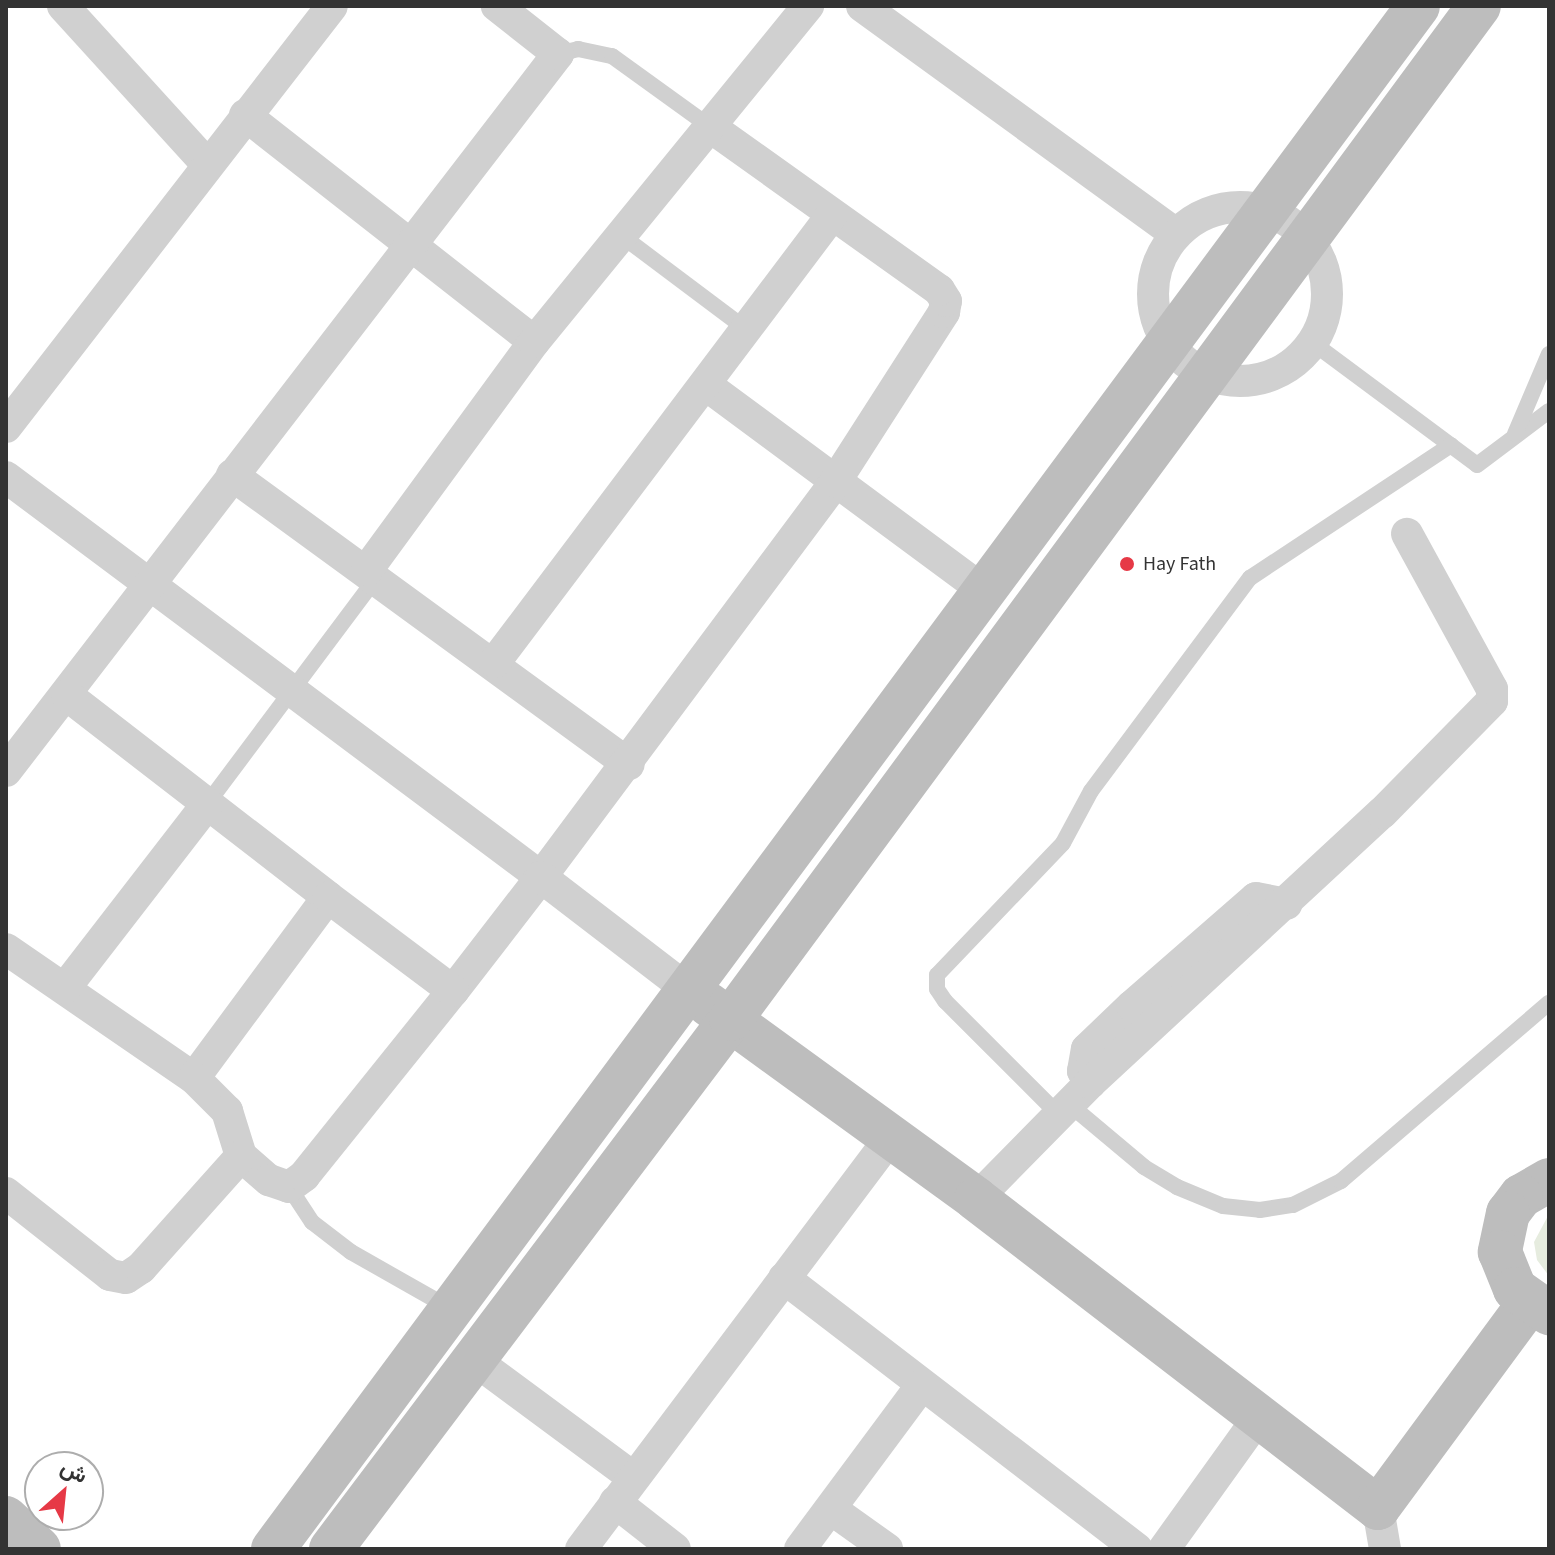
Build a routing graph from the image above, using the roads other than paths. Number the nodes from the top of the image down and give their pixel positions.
1 (63, 6) edge
2 (332, 6) edge
3 (497, 6) edge
4 (808, 6) edge
5 (862, 6) edge
6 (1418, 6) edge
7 (1479, 6) edge
8 (558, 54) junction
9 (245, 115) junction
10 (712, 128) junction
11 (207, 164) junction
12 (1268, 210) junction
13 (832, 215) junction
14 (1176, 234) junction
15 (622, 236) junction
16 (1308, 238) junction
17 (408, 244) junction
18 (747, 330) junction
19 (534, 342) junction
20 (1313, 343) junction
21 (1169, 344) junction
22 (1549, 354) edge
23 (1208, 375) junction
24 (706, 385) junction
25 (1549, 411) edge
26 (6, 427) edge
27 (1514, 437) junction
28 (1451, 445) junction
29 (232, 475) junction
30 (6, 477) edge
31 (835, 482) junction
32 (1407, 534) dead end
33 (372, 574) junction
34 (149, 583) junction
35 (986, 592) junction
36 (495, 662) junction
37 (294, 692) junction
38 (67, 695) junction
39 (629, 764) junction
40 (6, 771) edge
41 (207, 804) junction
42 (541, 877) junction
43 (328, 897) junction
44 (6, 949) edge
45 (65, 988) junction
46 (687, 989) junction
47 (453, 991) junction
48 (1549, 1003) edge
49 (731, 1019) junction
50 (194, 1078) junction
51 (1073, 1101) junction
52 (891, 1137) junction
53 (241, 1156) junction
54 (1549, 1180) edge
55 (289, 1187) junction
56 (6, 1193) edge
57 (976, 1199) junction
58 (784, 1278) junction
59 (451, 1308) junction
60 (1539, 1308) edge
61 (473, 1359) junction
62 (922, 1385) junction
63 (1259, 1417) junction
64 (624, 1490) junction
65 (831, 1509) junction
66 (6, 1518) edge
67 (1382, 1529) edge
68 (39, 1549) edge
69 (273, 1549) edge
70 (331, 1549) edge
71 (581, 1549) edge
72 (675, 1549) edge
73 (800, 1549) edge
74 (887, 1549) edge
75 (1137, 1549) edge
76 (1164, 1549) edge

1 - 11 street
2 - 9 street
3 - 8 street
4 - 10 street
5 - 14 street
6 - 12 main road
7 - 16 main road
8 - 10 lane
8 - 17 street
9 - 11 street
9 - 17 street
10 - 13 street
10 - 15 street
11 - 26 street
12 - 14 street
12 - 16 street
12 - 21 main road
13 - 18 street
13 - 31 street
14 - 21 street
15 - 18 lane
15 - 19 street
16 - 20 street
16 - 23 main road
17 - 19 street
17 - 29 street
18 - 24 street
19 - 33 street
20 - 23 street
20 - 28 lane
21 - 23 street
21 - 35 main road
22 - 27 lane
23 - 49 main road
24 - 31 street
24 - 36 street
25 - 27 lane
27 - 28 lane
28 - 51 lane
29 - 33 street
29 - 34 street
30 - 34 street
31 - 35 street
31 - 39 street
32 - 51 street
33 - 36 street
33 - 37 lane
34 - 37 street
34 - 38 street
35 - 46 main road
36 - 39 street
37 - 41 lane
37 - 42 street
38 - 40 street
38 - 41 street
39 - 42 street
41 - 43 street
41 - 45 street
42 - 46 street
42 - 47 street
43 - 47 street
43 - 50 street
44 - 45 street
45 - 50 street
46 - 49 main road
46 - 59 main road
47 - 55 street
48 - 51 lane
49 - 52 main road
49 - 61 main road
50 - 53 street
51 - 57 street
52 - 57 main road
52 - 58 street
53 - 55 street
53 - 56 street
54 - 60 main road
55 - 59 lane
57 - 63 main road
58 - 62 street
58 - 64 street
59 - 69 main road
60 - 67 main road
61 - 64 street
61 - 70 main road
62 - 65 street
62 - 75 street
63 - 67 main road
63 - 76 street
64 - 71 street
64 - 72 street
65 - 73 street
65 - 74 street
66 - 68 main road

